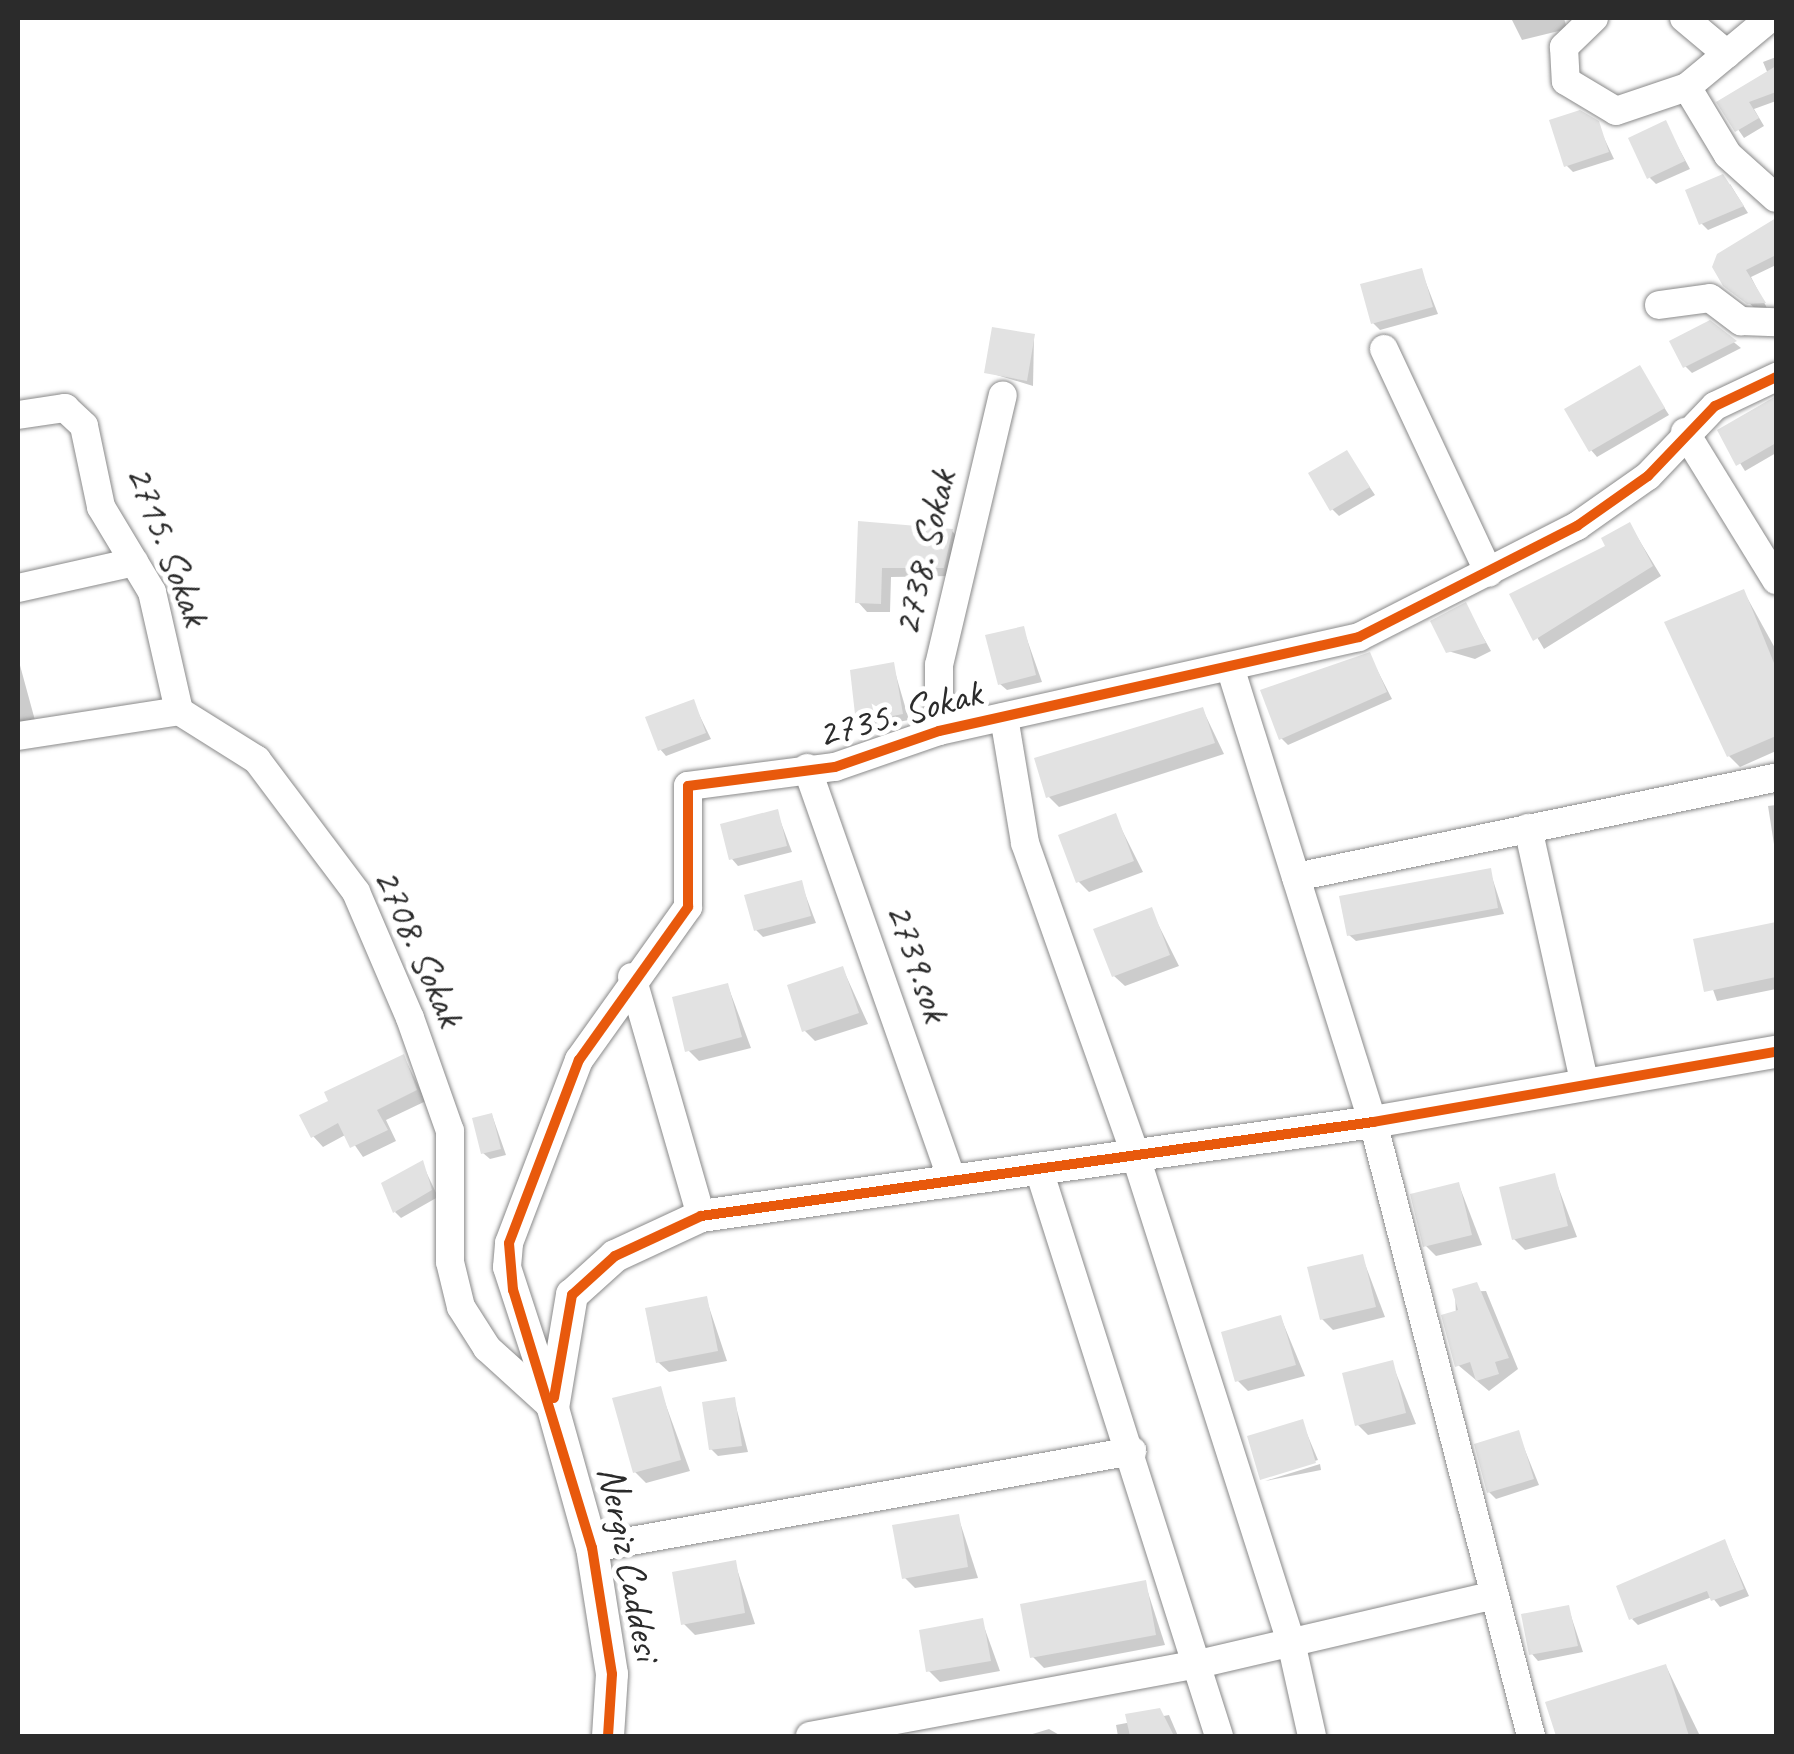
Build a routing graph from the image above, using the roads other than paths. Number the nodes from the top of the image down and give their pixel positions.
1 (1594, 18) edge
2 (1684, 18) edge
3 (1770, 18) edge
4 (1776, 22) edge
5 (1727, 54) junction
6 (1687, 86) junction
7 (1776, 198) edge
8 (1659, 306) dead end
9 (1776, 322) edge
10 (1384, 349) dead end
11 (1776, 377) edge
12 (1003, 395) dead end
13 (18, 416) edge
14 (1685, 432) junction
15 (134, 562) junction
16 (1488, 573) junction
17 (1776, 580) edge
18 (18, 588) edge
19 (1230, 667) junction
20 (179, 710) junction
21 (1004, 716) junction
22 (939, 731) junction
23 (18, 736) edge
24 (807, 768) junction
25 (1776, 778) edge
26 (1528, 828) junction
27 (1296, 878) junction
28 (632, 976) junction
29 (1776, 1052) edge
30 (1584, 1086) junction
31 (1373, 1122) junction
32 (1134, 1151) junction
33 (1039, 1170) junction
34 (953, 1183) junction
35 (701, 1216) junction
36 (553, 1408) junction
37 (1132, 1451) junction
38 (592, 1548) junction
39 (1490, 1596) junction
40 (1291, 1642) junction
41 (1203, 1663) junction
42 (608, 1736) edge
43 (810, 1736) edge
44 (1219, 1736) edge
45 (1312, 1736) edge
46 (1531, 1736) edge

1 - 6 street
2 - 5 street
3 - 4 street
3 - 5 street
5 - 6 street
6 - 7 street
8 - 9 street
10 - 16 street
11 - 14 street, 2735. Sokak
12 - 22 street, 2738. Sokak
13 - 15 street, 2715. Sokak
14 - 16 street, 2735. Sokak
14 - 17 street
15 - 18 street
15 - 20 street, 2715. Sokak
16 - 19 street, 2735. Sokak
19 - 21 street, 2735. Sokak
19 - 27 street
20 - 23 street
20 - 36 street, 2708. Sokak
21 - 22 street, 2735. Sokak
21 - 32 street
22 - 24 street, 2735. Sokak
24 - 28 street, 2735. Sokak
24 - 34 street, 2739.sok
25 - 26 street
26 - 27 street
26 - 30 street
27 - 31 street
28 - 35 street
28 - 36 street, 2735. Sokak
29 - 30 street
30 - 31 street
31 - 32 street
31 - 39 street
32 - 33 street
32 - 40 street
33 - 34 street
33 - 37 street
34 - 35 street
35 - 36 street
36 - 38 street, Nergiz Caddesi
37 - 38 street
37 - 41 street
38 - 42 street, Nergiz Caddesi
39 - 40 street
39 - 46 street
40 - 41 street
40 - 45 street
41 - 43 street
41 - 44 street

